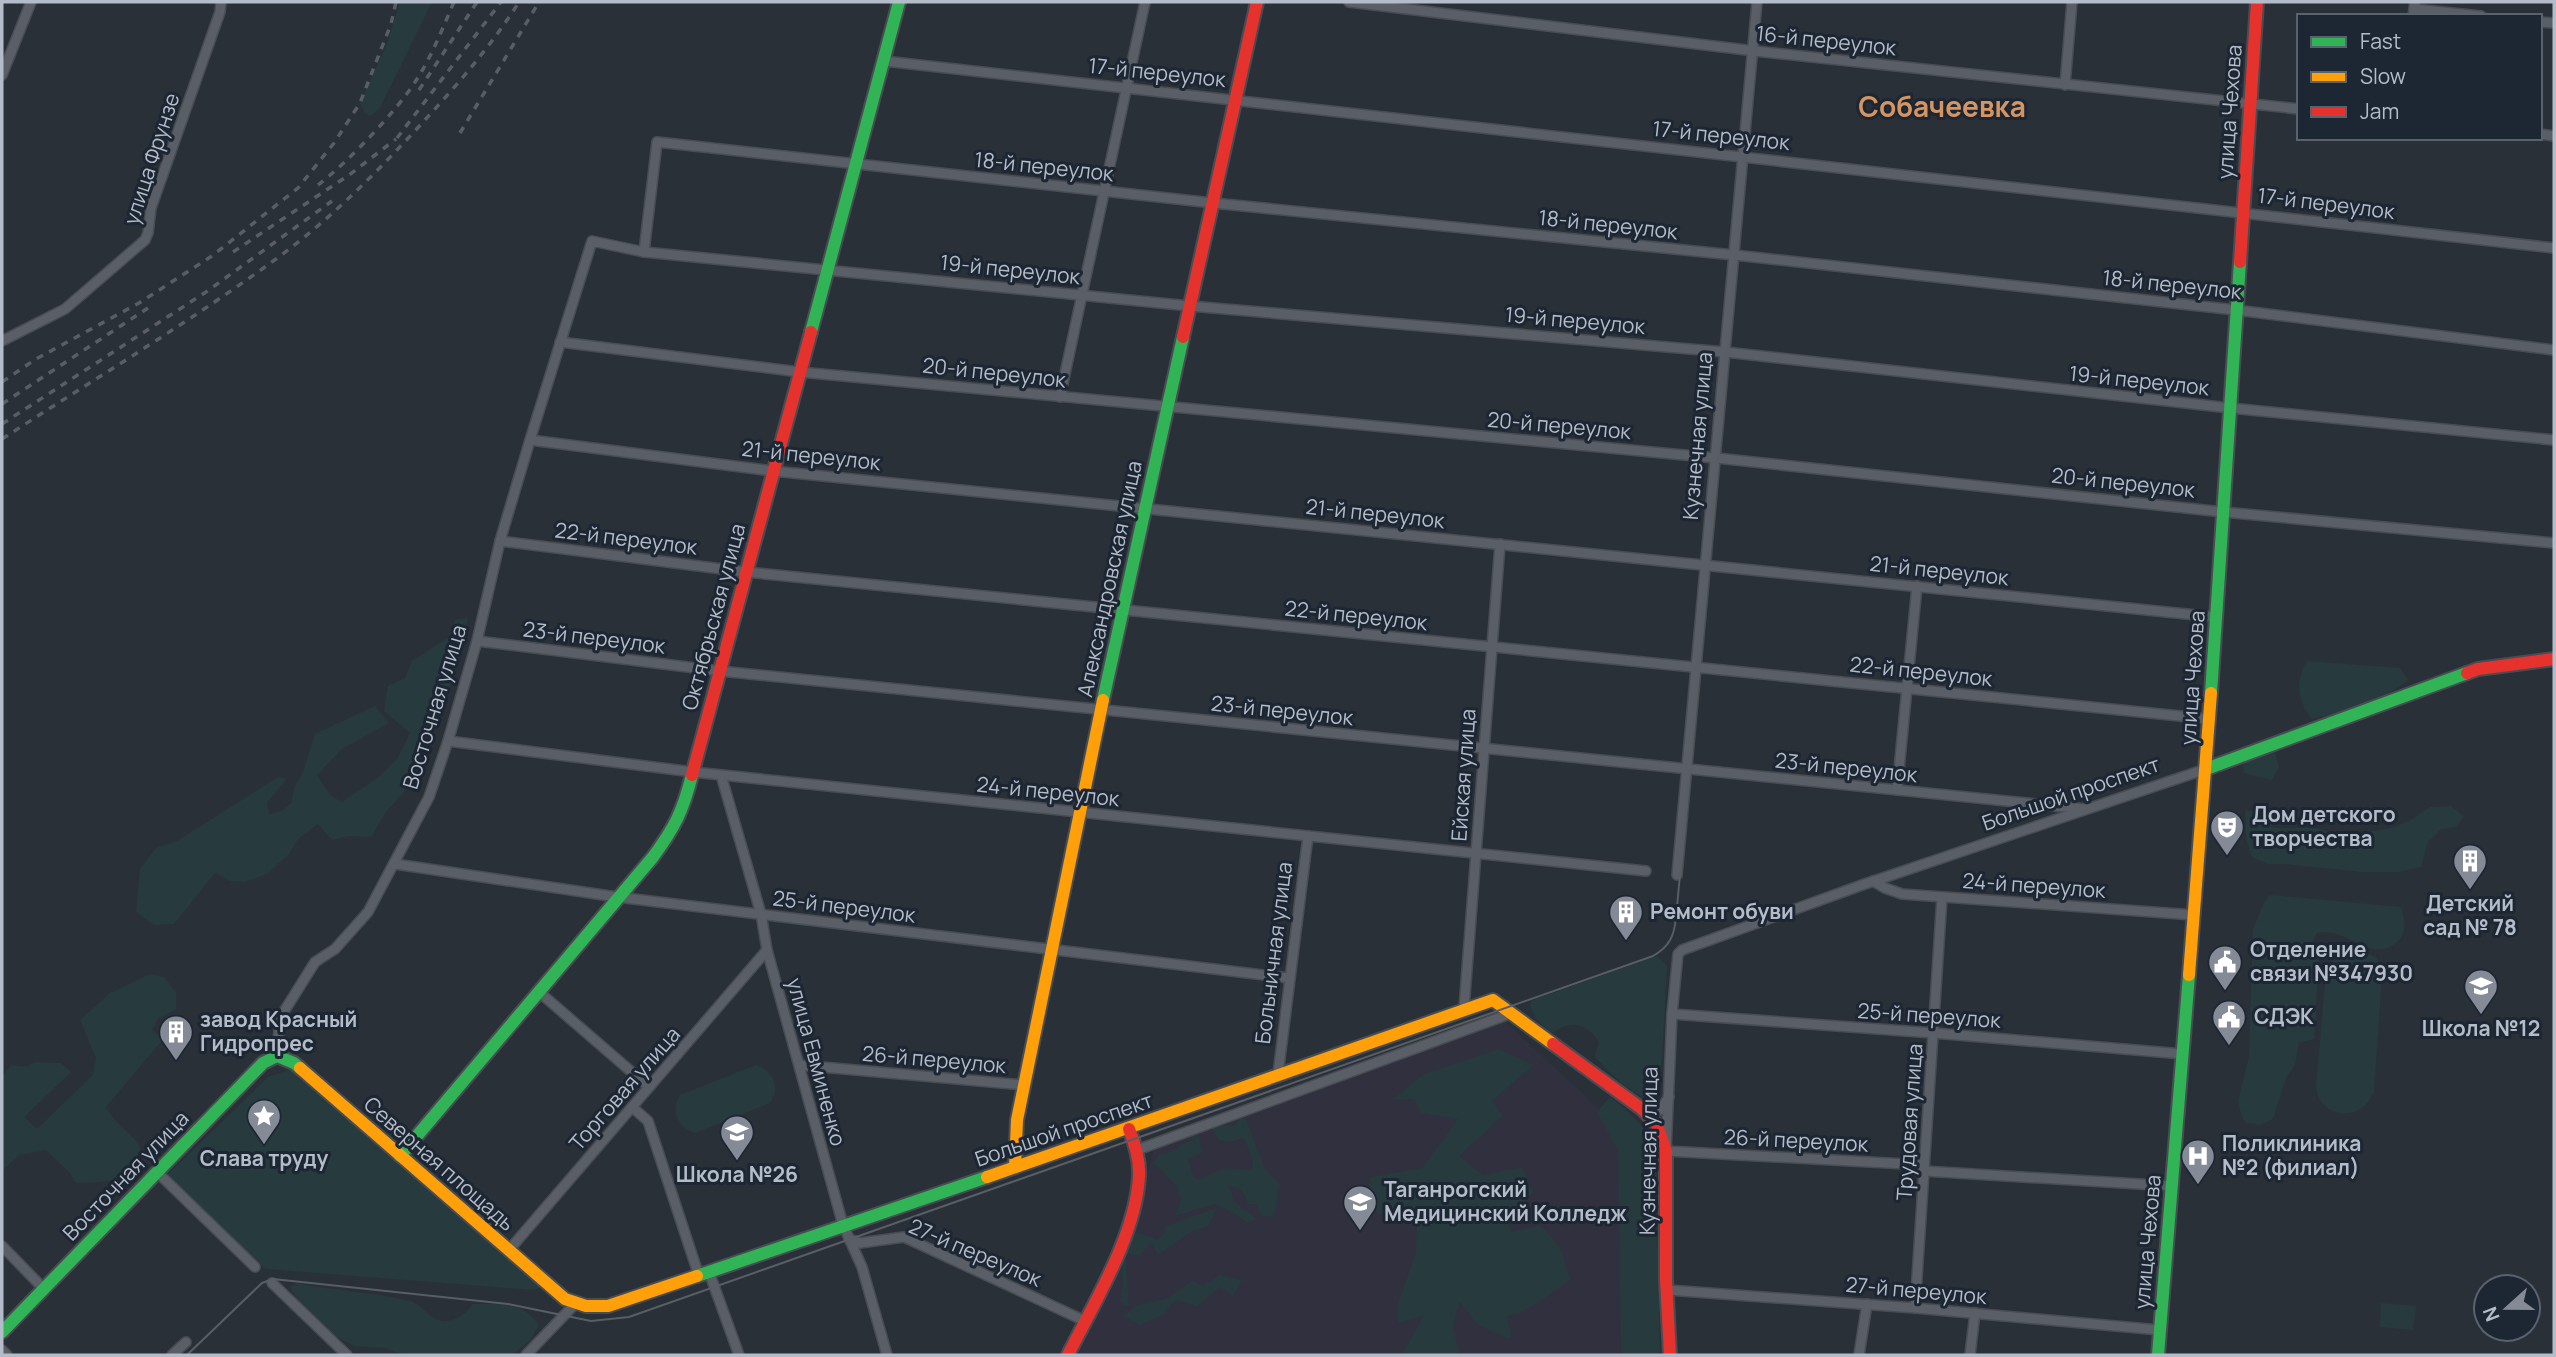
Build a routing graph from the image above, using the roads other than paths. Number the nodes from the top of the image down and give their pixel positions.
1 (32, 2) edge
2 (221, 2) edge
3 (898, 2) edge
4 (1145, 2) edge
5 (1257, 2) edge
6 (1349, 2) edge
7 (1757, 2) edge
8 (2072, 2) edge
9 (2257, 2) edge
10 (2414, 9) edge
11 (2462, 14) edge
12 (1752, 51) junction
13 (884, 61) junction
14 (2, 75) edge
15 (2065, 85) junction
16 (1127, 88) junction
17 (1236, 100) junction
18 (2250, 104) junction
19 (2297, 109) edge
20 (1743, 156) junction
21 (856, 164) junction
22 (1104, 191) junction
23 (1213, 203) junction
24 (2242, 211) junction
25 (592, 241) joint
26 (2554, 248) edge
27 (644, 252) junction
28 (1734, 255) junction
29 (827, 270) junction
30 (1082, 295) junction
31 (1190, 306) junction
32 (2236, 310) junction
33 (2, 341) edge
34 (560, 342) junction
35 (2554, 349) edge
36 (1725, 352) junction
37 (800, 372) junction
38 (1060, 397) junction
39 (1168, 408) junction
40 (2230, 408) junction
41 (530, 440) junction
42 (2554, 440) edge
43 (1716, 458) junction
44 (773, 471) junction
45 (1145, 508) junction
46 (2223, 512) junction
47 (500, 541) junction
48 (2554, 543) edge
49 (1500, 544) junction
50 (1705, 565) junction
51 (746, 572) junction
52 (1917, 586) junction
53 (1122, 610) junction
54 (2216, 617) junction
55 (477, 641) junction
56 (1492, 647) junction
57 (2554, 659) edge
58 (1696, 667) junction
59 (720, 671) junction
60 (1907, 688) junction
61 (1101, 710) junction
62 (2210, 719) junction
63 (448, 741) junction
64 (1484, 749) junction
65 (1687, 769) junction
66 (2206, 769) junction
67 (693, 772) junction
68 (721, 775) junction
69 (1897, 790) junction
70 (2085, 810) junction
71 (1079, 812) junction
72 (1308, 836) junction
73 (1476, 854) junction
74 (395, 864) junction
75 (1646, 871) dead end
76 (1677, 874) dead end
77 (1874, 881) junction
78 (617, 897) junction
79 (1942, 897) junction
80 (761, 914) junction
81 (2194, 915) junction
82 (767, 950) junction
83 (1051, 950) junction
84 (1682, 950) joint
85 (1289, 978) junction
86 (538, 991) junction
87 (1464, 1009) junction
88 (1512, 1013) junction
89 (1672, 1014) junction
90 (1933, 1033) junction
91 (2183, 1054) junction
92 (277, 1056) junction
93 (799, 1065) junction
94 (1278, 1074) junction
95 (1024, 1085) junction
96 (649, 1087) junction
97 (1670, 1096) junction
98 (632, 1107) junction
99 (1642, 1109) junction
100 (1129, 1129) junction
101 (1137, 1150) junction
102 (1666, 1151) junction
103 (400, 1156) junction
104 (1015, 1167) junction
105 (1924, 1168) junction
106 (157, 1172) junction
107 (2172, 1186) junction
108 (843, 1225) junction
109 (849, 1240) junction
110 (2, 1246) edge
111 (509, 1250) junction
112 (255, 1267) dead end
113 (704, 1274) junction
114 (272, 1283) dead end
115 (44, 1289) junction
116 (1668, 1290) junction
117 (576, 1303) junction
118 (1867, 1304) junction
119 (1915, 1308) junction
120 (1975, 1313) junction
121 (1085, 1321) junction
122 (2160, 1330) junction
123 (2, 1332) edge
124 (186, 1342) dead end
125 (2, 1350) edge
126 (7, 1355) edge
127 (172, 1355) edge
128 (347, 1355) edge
129 (526, 1355) edge
130 (739, 1355) edge
131 (887, 1355) edge
132 (1068, 1355) edge
133 (1670, 1355) edge
134 (1859, 1355) edge
135 (1970, 1355) edge
136 (2158, 1355) edge

1 - 14 street
2 - 33 street, улица Фрунзе
3 - 13 main road, Октябрьская улица
4 - 16 street
5 - 17 main road, Александровская улица
6 - 12 street, 16-й переулок
7 - 12 street, Кузнечная улица
8 - 15 street
9 - 18 main road, улица Чехова
10 - 11 street
12 - 15 street, 16-й переулок
12 - 20 street, Кузнечная улица
13 - 16 street, 17-й переулок
13 - 21 main road, Октябрьская улица
15 - 18 street, 16-й переулок
16 - 17 street, 17-й переулок
16 - 22 street
17 - 20 street, 17-й переулок
17 - 23 main road, Александровская улица
18 - 19 street, 16-й переулок
18 - 24 main road, улица Чехова
20 - 24 street, 17-й переулок
20 - 28 street, Кузнечная улица
21 - 22 street, 18-й переулок
21 - 27 street, 18-й переулок
21 - 29 main road, Октябрьская улица
22 - 23 street, 18-й переулок
22 - 30 street
23 - 28 street, 18-й переулок
23 - 31 main road, Александровская улица
24 - 26 street, 17-й переулок
24 - 32 main road, улица Чехова
25 - 27 street, 19-й переулок
25 - 34 street, Восточная улица
27 - 29 street, 19-й переулок
28 - 32 street, 18-й переулок
28 - 36 street, Кузнечная улица
29 - 30 street, 19-й переулок
29 - 37 main road, Октябрьская улица
30 - 31 street, 19-й переулок
30 - 38 street
31 - 36 street, 19-й переулок
31 - 39 main road, Александровская улица
32 - 35 street, 18-й переулок
32 - 40 main road, улица Чехова
34 - 37 street, 20-й переулок
34 - 41 street, Восточная улица
36 - 40 street, 19-й переулок
36 - 43 street, Кузнечная улица
37 - 38 street, 20-й переулок
37 - 44 main road, Октябрьская улица
38 - 39 street, 20-й переулок
39 - 43 street, 20-й переулок
39 - 45 main road, Александровская улица
40 - 42 street, 19-й переулок
40 - 46 main road, улица Чехова
41 - 44 street, 21-й переулок
41 - 47 street, Восточная улица
43 - 46 street, 20-й переулок
43 - 50 street, Кузнечная улица
44 - 45 street, 21-й переулок
44 - 51 main road, Октябрьская улица
45 - 49 street, 21-й переулок
45 - 53 main road, Александровская улица
46 - 48 street, 20-й переулок
46 - 54 main road, улица Чехова
47 - 51 street, 22-й переулок
47 - 55 street, Восточная улица
49 - 50 street, 21-й переулок
49 - 56 street, Ейская улица
50 - 52 street, 21-й переулок
50 - 58 street, Кузнечная улица
51 - 53 street, 22-й переулок
51 - 59 main road, Октябрьская улица
52 - 54 street, 21-й переулок
52 - 60 street
53 - 56 street, 22-й переулок
53 - 61 main road, Александровская улица
54 - 62 main road, улица Чехова
55 - 59 street, 23-й переулок
55 - 63 street, Восточная улица
56 - 58 street, 22-й переулок
56 - 64 street, Ейская улица
57 - 66 main road, Большой проспект
58 - 60 street, 22-й переулок
58 - 65 street, Кузнечная улица
59 - 61 street, 23-й переулок
59 - 67 main road, Октябрьская улица
60 - 62 street, 22-й переулок
60 - 69 street
61 - 64 street, 23-й переулок
61 - 71 main road, Александровская улица
62 - 66 main road, улица Чехова
63 - 67 street, 24-й переулок
63 - 74 street, Восточная улица
64 - 65 street, 23-й переулок
64 - 73 street, Ейская улица
65 - 69 street, 23-й переулок
65 - 76 street, Кузнечная улица
66 - 70 street, Большой проспект
66 - 81 main road, улица Чехова
67 - 68 street, 24-й переулок
67 - 78 main road, Октябрьская улица
68 - 71 street, 24-й переулок
68 - 80 street, улица Евминенко
69 - 70 street, 23-й переулок
70 - 77 street, Большой проспект
71 - 72 street, 24-й переулок
71 - 83 main road, Александровская улица
72 - 73 street, 24-й переулок
72 - 85 street, Больничная улица
73 - 75 street, 24-й переулок
73 - 87 street, Ейская улица
74 - 78 street, 25-й переулок
74 - 92 street, Восточная улица
77 - 79 street, 24-й переулок
77 - 84 street, Большой проспект
78 - 80 street, 25-й переулок
78 - 86 main road, Октябрьская улица
79 - 81 street, 24-й переулок
79 - 90 street, Трудовая улица
80 - 82 street, улица Евминенко
80 - 83 street, 25-й переулок
81 - 91 main road, улица Чехова
82 - 93 street, улица Евминенко
82 - 96 street, Торговая улица
83 - 85 street, 25-й переулок
83 - 95 main road, Александровская улица
84 - 89 street, Кузнечная улица
85 - 94 street, Больничная улица
86 - 96 street
86 - 103 main road, Октябрьская улица
87 - 88 main road, Большой проспект
87 - 94 main road, Большой проспект
88 - 99 main road, Большой проспект
88 - 101 street, Большой проспект
89 - 90 street, 25-й переулок
89 - 97 street, Кузнечная улица
90 - 91 street, 25-й переулок
90 - 105 street, Трудовая улица
91 - 107 main road, улица Чехова
92 - 103 main road, Северная площадь
92 - 106 main road, Восточная улица
93 - 95 street, 26-й переулок
93 - 108 street, улица Евминенко
94 - 100 main road, Большой проспект
95 - 104 main road, Александровская улица
96 - 98 street, Торговая улица
97 - 99 street
97 - 102 street, Кузнечная улица
98 - 111 street, Торговая улица
98 - 113 street
99 - 102 main road, Большой проспект
100 - 101 main road
100 - 104 main road, Большой проспект
101 - 121 main road
102 - 105 street, 26-й переулок
102 - 116 main road, Кузнечная улица
103 - 111 main road, Северная площадь
104 - 108 main road, Большой проспект
105 - 107 street, 26-й переулок
105 - 119 street, Трудовая улица
106 - 112 street
106 - 115 main road, Восточная улица
107 - 122 main road, улица Чехова
108 - 109 street, улица Евминенко
108 - 113 main road, Большой проспект
109 - 121 street, 27-й переулок
109 - 131 street, улица Евминенко
110 - 115 street
111 - 117 main road, Северная площадь
113 - 117 main road, Большой проспект
113 - 130 street
114 - 128 street
115 - 123 main road, Восточная улица
116 - 118 street, 27-й переулок
116 - 133 main road, Кузнечная улица
117 - 129 street
118 - 119 street, 27-й переулок
118 - 134 street
119 - 120 street, 27-й переулок
120 - 122 street, 27-й переулок
120 - 135 street
121 - 132 main road
122 - 136 main road, улица Чехова
124 - 127 street
125 - 126 street

